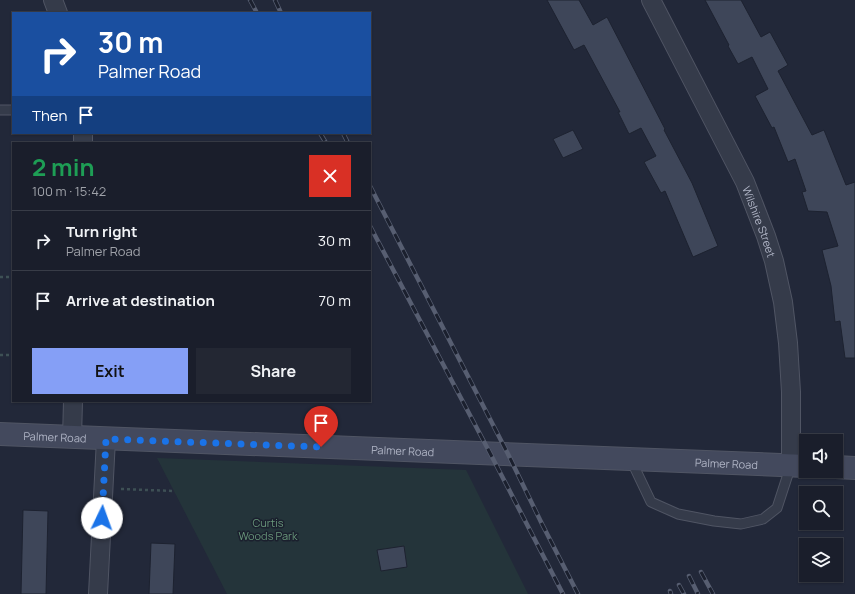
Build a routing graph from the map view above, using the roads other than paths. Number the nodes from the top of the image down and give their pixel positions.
1 (53, 0) edge
2 (652, 0) edge
3 (58, 12) edge
4 (0, 110) edge
5 (12, 110) edge
6 (73, 402) edge
7 (0, 434) edge
8 (72, 438) junction
9 (106, 439) junction
10 (631, 459) junction
11 (798, 466) edge
12 (843, 467) edge
13 (855, 468) edge
14 (98, 594) edge

1 - 3 street
2 - 11 street, Wilshire Street
4 - 5 lane
6 - 8 street
7 - 8 street, Palmer Road
8 - 9 street, Palmer Road
9 - 10 street, Palmer Road
9 - 14 street
10 - 11 street, Palmer Road
10 - 11 lane
12 - 13 street

